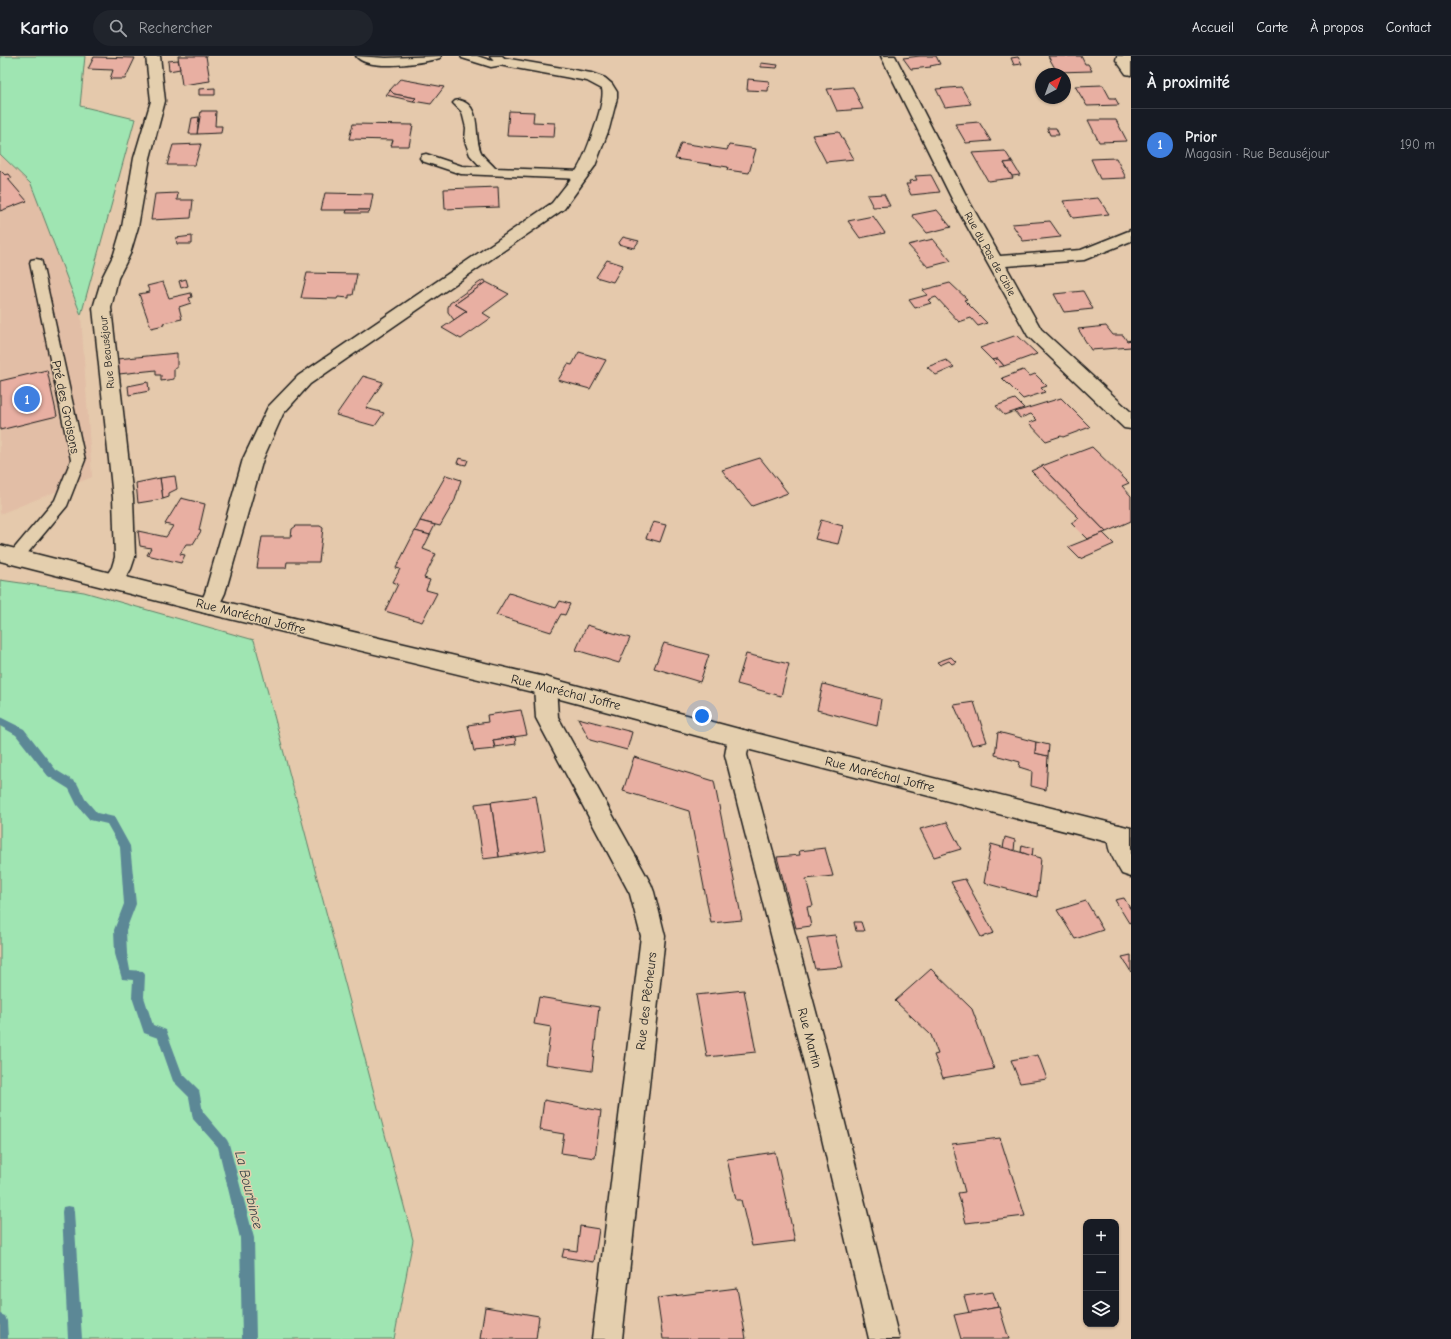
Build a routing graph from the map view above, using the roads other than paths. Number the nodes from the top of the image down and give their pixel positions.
1 (152, 56) edge
2 (361, 56) edge
3 (436, 56) edge
4 (466, 56) edge
5 (888, 56) edge
6 (1124, 56) edge
7 (505, 59) edge
8 (1131, 71) edge
9 (459, 103) dead end
10 (426, 158) dead end
11 (492, 172) junction
12 (581, 175) junction
13 (1131, 235) edge
14 (995, 262) junction
15 (36, 263) dead end
16 (1131, 423) edge
17 (8, 555) edge
18 (113, 581) junction
19 (209, 606) junction
20 (545, 686) junction
21 (739, 738) junction
22 (1125, 837) edge
23 (1131, 866) edge
24 (607, 1339) edge
25 (884, 1339) edge

1 - 18 street, Rue Beauséjour
2 - 3 lane
4 - 7 lane
5 - 14 street, Rue du Pas de Cible
6 - 8 street
7 - 12 street
9 - 11 lane
10 - 11 lane
11 - 12 lane
12 - 19 street
13 - 14 street
14 - 16 street, Rue du Pas de Cible
15 - 17 lane, Pré des Groisons
17 - 18 street, Rue Maréchal Joffre
18 - 19 street, Rue Maréchal Joffre
19 - 20 street, Rue Maréchal Joffre
20 - 21 street, Rue Maréchal Joffre
20 - 24 street, Rue des Pêcheurs
21 - 22 street, Rue Maréchal Joffre
21 - 25 street, Rue Martin
22 - 23 street

